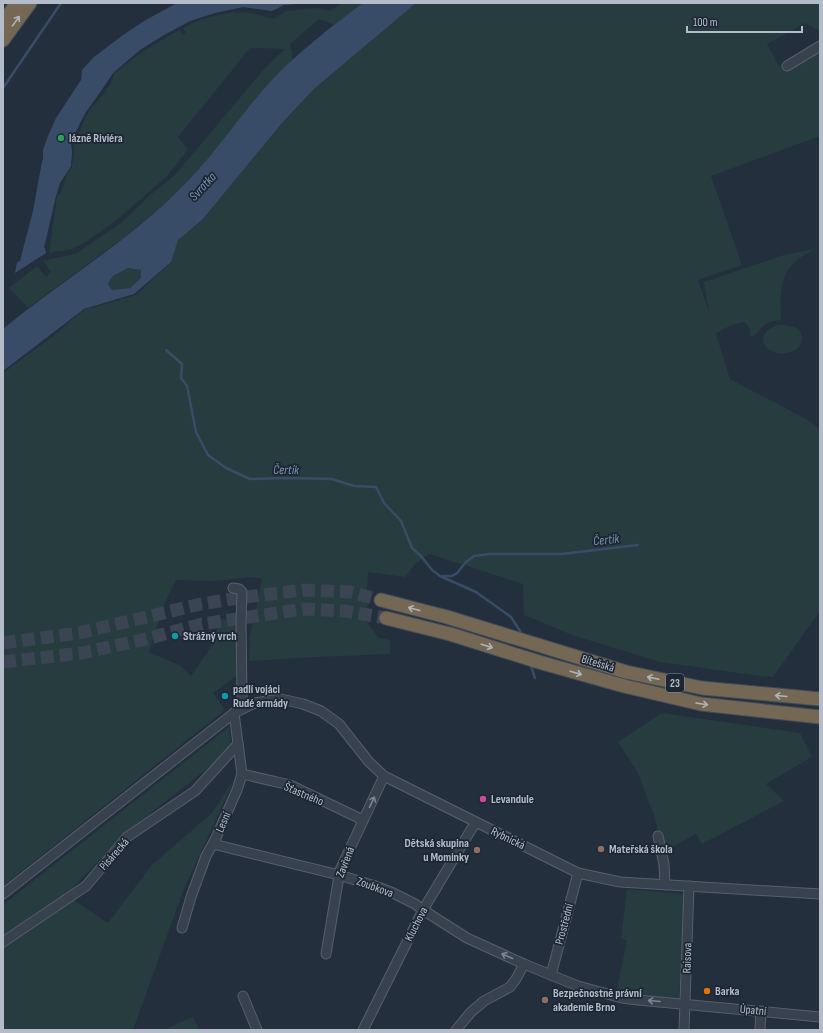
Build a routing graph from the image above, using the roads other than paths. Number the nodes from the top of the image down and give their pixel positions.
1 (17, 3) edge
2 (30, 3) edge
3 (3, 22) edge
4 (3, 40) edge
5 (820, 46) edge
6 (787, 66) dead end
7 (233, 588) dead end
8 (381, 600) tunnel mouth
9 (386, 618) tunnel mouth
10 (820, 699) edge
11 (245, 707) junction
12 (234, 713) junction
13 (820, 716) edge
14 (238, 744) junction
15 (242, 774) junction
16 (384, 776) junction
17 (363, 820) junction
18 (476, 823) junction
19 (658, 836) dead end
20 (215, 840) junction
21 (578, 873) junction
22 (339, 875) junction
23 (666, 885) junction
24 (689, 886) junction
25 (3, 894) edge
26 (820, 894) edge
27 (422, 910) junction
28 (182, 928) dead end
29 (3, 942) edge
30 (326, 954) dead end
31 (524, 964) junction
32 (551, 975) junction
33 (243, 996) dead end
34 (685, 1004) junction
35 (761, 1011) junction
36 (820, 1017) edge
37 (257, 1030) edge
38 (363, 1030) edge
39 (456, 1030) edge
40 (684, 1030) edge
41 (760, 1030) edge

1 - 3 highway
4 -> 2 highway
5 - 6 street
7 - 11 street
10 -> 8 highway, Bítešská / 23
9 -> 13 highway, Bítešská / 23
11 - 12 street, Rybnická
11 - 16 street, Rybnická
12 - 14 street, Lesní
12 - 25 street
14 - 15 street, Lesní
14 - 29 street, Pisárecká
15 - 17 street, Šťastného
15 - 20 street, Lesní
17 -> 16 street, Zavřená
16 - 18 street, Rybnická
17 - 22 street, Zavřená
18 - 21 street, Rybnická
18 - 27 street, Kluchova
19 - 23 street
20 - 22 street, Zoubkova
20 - 28 street, Lesní
21 - 23 street, Rybnická
21 - 32 street, Prostřední
22 - 27 street, Zoubkova
22 - 30 street, Zavřená
23 - 24 street, Rybnická
24 - 26 street, Rybnická
24 - 34 street, Raisova
31 -> 27 street, Zoubkova
27 - 38 street, Kluchova
31 - 32 street, Zoubkova
31 - 39 street
34 -> 32 street, Zoubkova
33 - 37 street
34 - 35 street, Úpatní
34 - 40 street, Raisova
35 - 36 street, Úpatní
35 - 41 street

